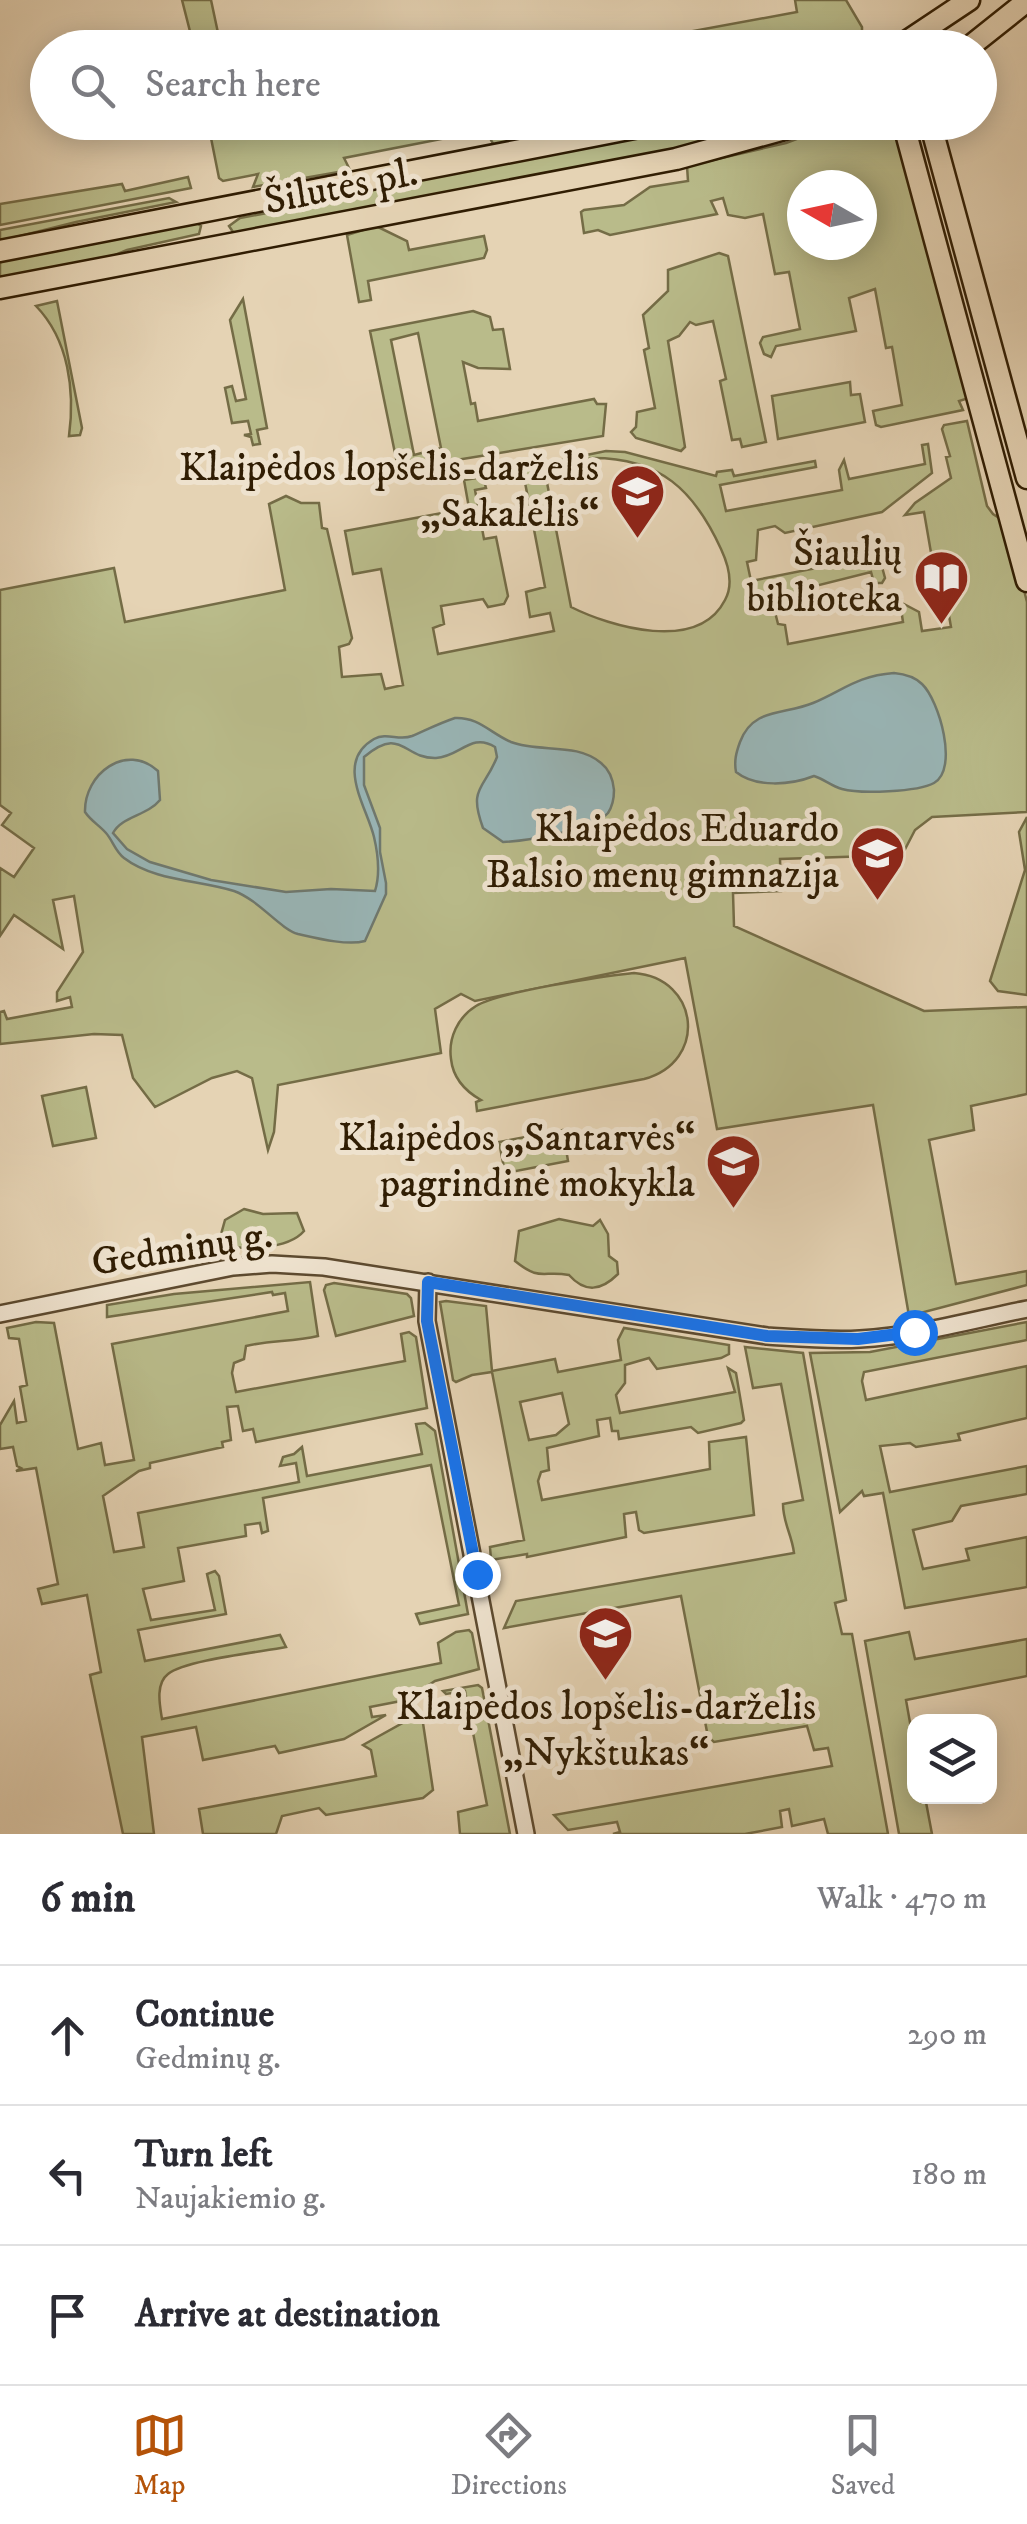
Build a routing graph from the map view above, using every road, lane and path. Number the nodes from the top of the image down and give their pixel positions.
1 (970, 0) edge
2 (1027, 1) edge
3 (926, 30) edge
4 (991, 30) edge
5 (572, 140) edge
6 (745, 140) edge
7 (908, 140) edge
8 (935, 140) edge
9 (215, 209) junction
10 (224, 246) junction
11 (0, 250) edge
12 (0, 288) edge
13 (980, 296) junction
14 (952, 302) junction
15 (1027, 478) edge
16 (1019, 521) edge
17 (1027, 581) edge
18 (428, 1282) junction
19 (1027, 1309) edge
20 (0, 1314) edge
21 (526, 1834) edge

1 - 3 main road
2 - 4 main road
5 - 9 main road, Šilutės pl.
6 - 10 main road, Šilutės pl.
7 - 14 main road
8 - 13 main road
9 - 10 main road
9 - 11 main road, Šilutės pl.
10 - 12 main road, Šilutės pl.
13 - 14 main road
13 - 15 main road
14 - 16 main road
16 - 17 main road
18 - 19 street, Gedminų g.
18 - 20 street, Gedminų g.
18 - 21 street

